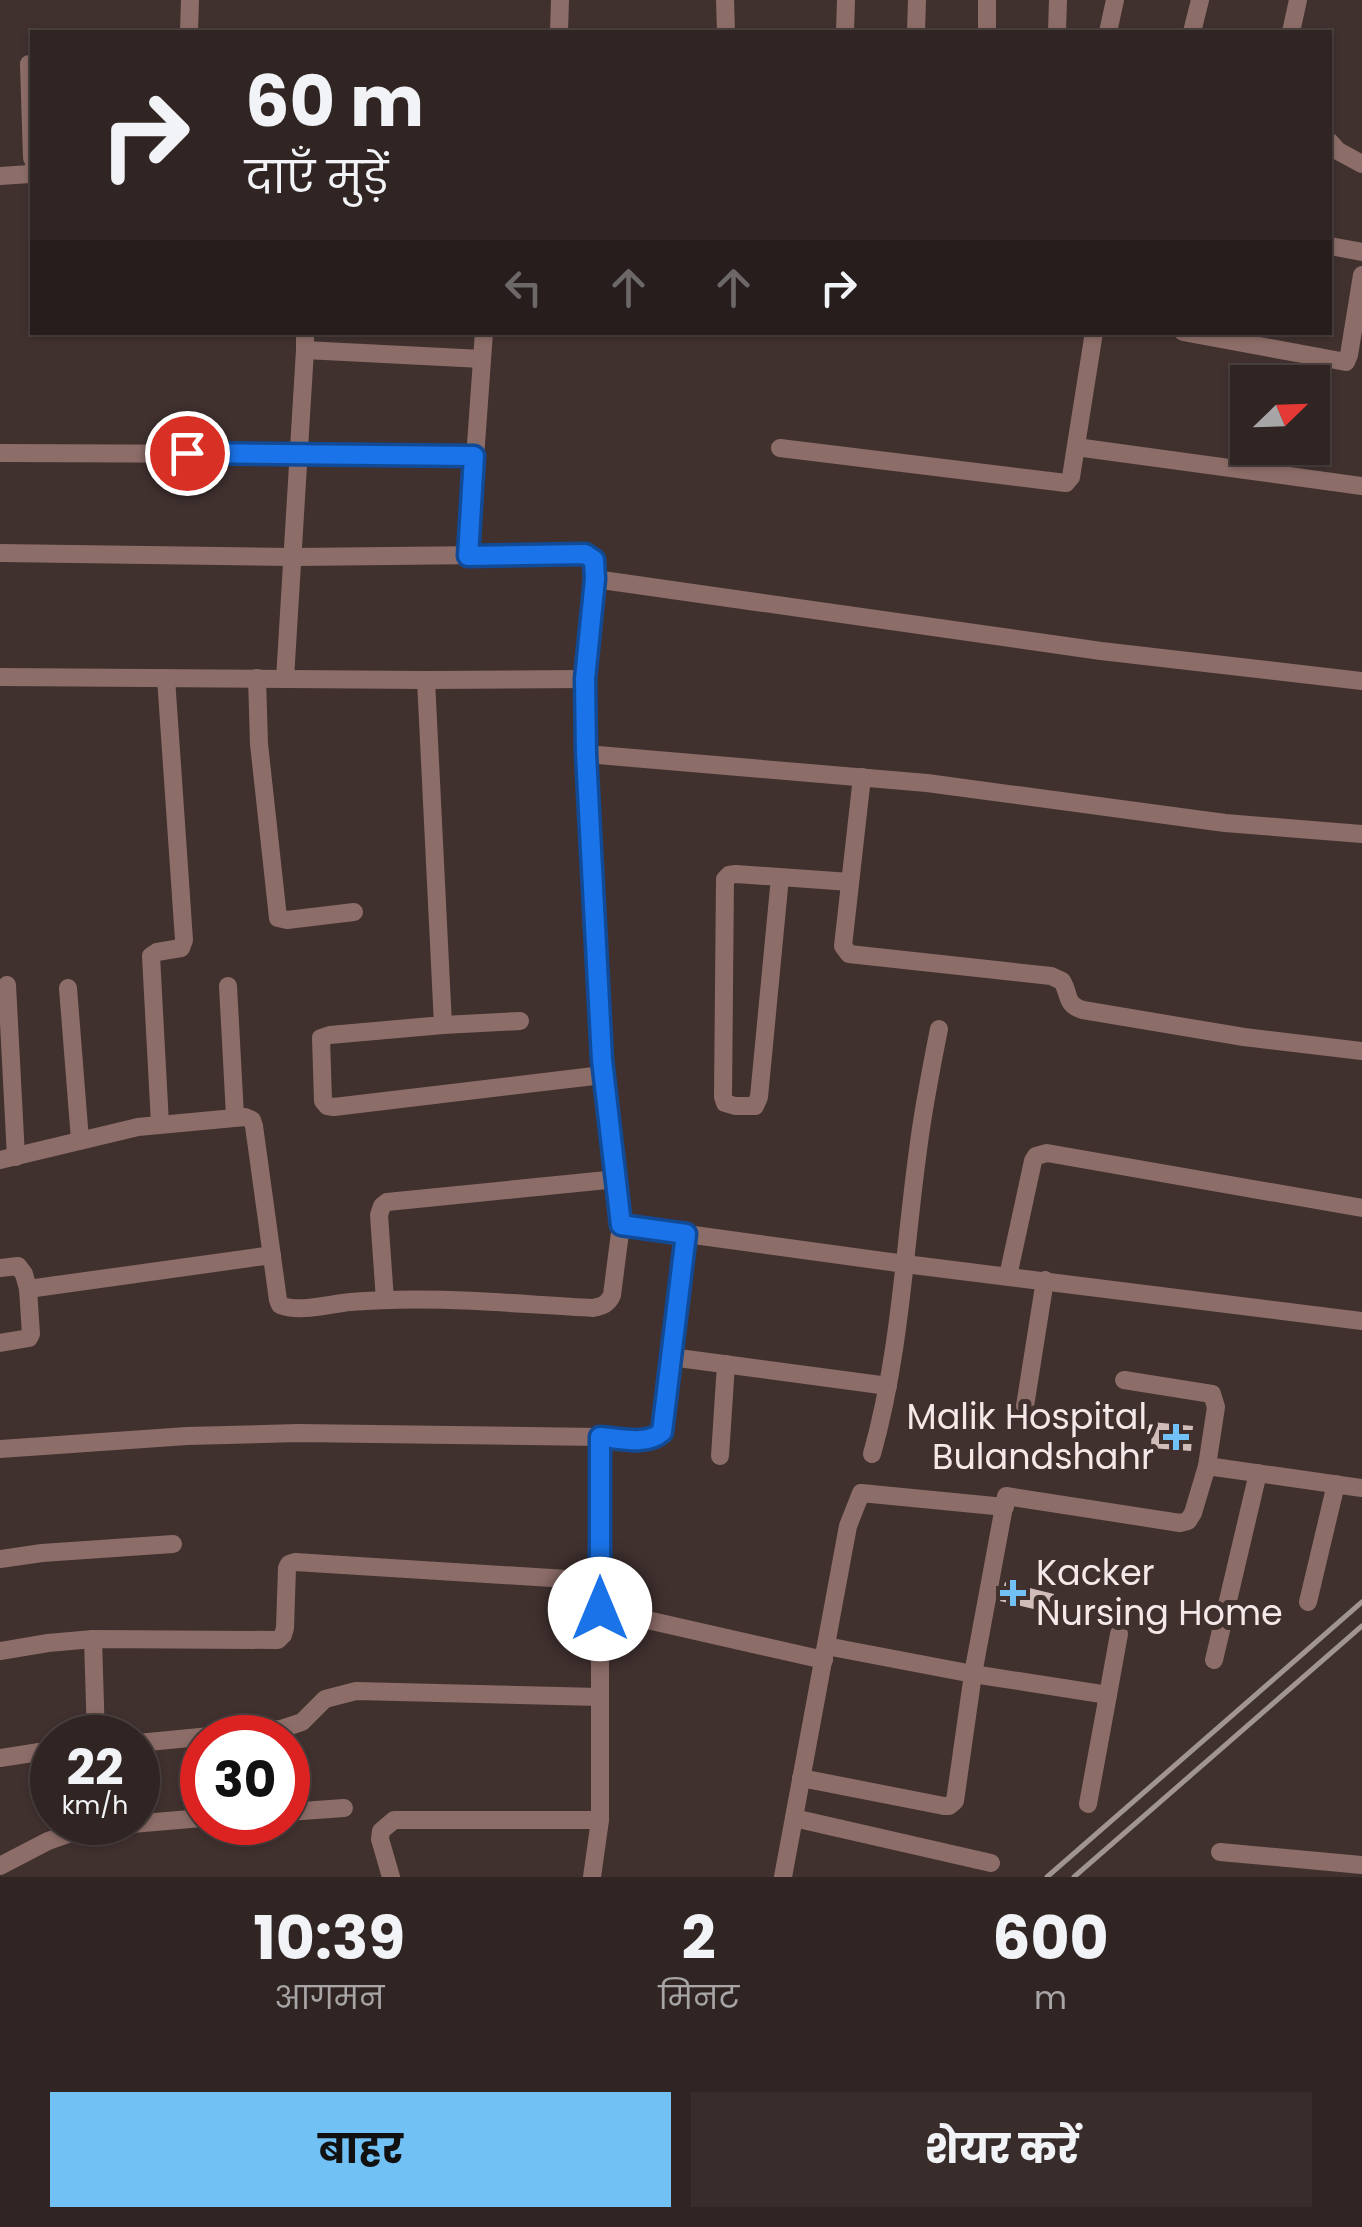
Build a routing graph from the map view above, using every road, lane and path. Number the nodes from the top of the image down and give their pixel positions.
1 (190, 0) edge
2 (560, 0) edge
3 (725, 0) edge
4 (846, 0) edge
5 (917, 0) edge
6 (988, 0) edge
7 (1058, 0) edge
8 (1115, 0) edge
9 (1200, 0) edge
10 (1298, 0) edge
11 (190, 30) edge
12 (559, 30) edge
13 (726, 30) edge
14 (846, 30) edge
15 (916, 30) edge
16 (986, 30) edge
17 (1057, 30) edge
18 (1108, 30) edge
19 (1192, 30) edge
20 (1291, 30) edge
21 (29, 64) dead end
22 (30, 95) edge
23 (1332, 144) edge
24 (1362, 164) edge
25 (30, 174) edge
26 (0, 176) edge
27 (1332, 246) edge
28 (1362, 252) edge
29 (1362, 276) edge
30 (484, 335) edge
31 (1094, 335) edge
32 (1199, 335) edge
33 (305, 341) edge
34 (482, 359) junction
35 (1076, 447) junction
36 (780, 448) dead end
37 (0, 453) edge
38 (300, 453) junction
39 (474, 456) junction
40 (1362, 486) edge
41 (0, 553) edge
42 (468, 556) junction
43 (294, 557) junction
44 (595, 579) junction
45 (0, 678) edge
46 (166, 678) junction
47 (257, 678) junction
48 (285, 679) junction
49 (585, 679) junction
50 (426, 680) junction
51 (1362, 681) edge
52 (586, 754) junction
53 (862, 777) junction
54 (1362, 834) edge
55 (780, 877) junction
56 (850, 882) junction
57 (354, 912) dead end
58 (7, 985) dead end
59 (228, 986) dead end
60 (68, 988) dead end
61 (520, 1020) dead end
62 (443, 1024) junction
63 (938, 1029) dead end
64 (1362, 1051) edge
65 (5, 1054) edge
66 (602, 1060) junction
67 (234, 1116) junction
68 (160, 1124) junction
69 (80, 1140) junction
70 (8, 1159) edge
71 (617, 1184) junction
72 (1362, 1208) edge
73 (621, 1225) junction
74 (686, 1234) junction
75 (272, 1256) junction
76 (905, 1264) junction
77 (0, 1268) edge
78 (1008, 1276) junction
79 (1045, 1280) junction
80 (28, 1289) junction
81 (385, 1300) junction
82 (1362, 1321) edge
83 (0, 1342) edge
84 (671, 1357) junction
85 (726, 1364) junction
86 (1124, 1380) dead end
87 (888, 1386) junction
88 (1025, 1406) dead end
89 (600, 1437) junction
90 (0, 1449) edge
91 (872, 1454) dead end
92 (720, 1456) dead end
93 (1207, 1466) junction
94 (1258, 1473) junction
95 (1336, 1484) junction
96 (1362, 1488) edge
97 (1005, 1506) junction
98 (173, 1544) dead end
99 (0, 1559) edge
100 (599, 1581) junction
101 (1308, 1602) dead end
102 (600, 1609) junction
103 (1119, 1634) dead end
104 (93, 1639) junction
105 (0, 1652) edge
106 (825, 1653) junction
107 (1214, 1660) dead end
108 (973, 1674) junction
109 (1108, 1695) junction
110 (599, 1698) junction
111 (95, 1715) edge
112 (160, 1741) edge
113 (30, 1753) edge
114 (0, 1758) edge
115 (801, 1778) junction
116 (1088, 1804) dead end
117 (344, 1808) dead end
118 (310, 1810) edge
119 (794, 1818) junction
120 (600, 1820) junction
121 (42, 1845) edge
122 (1220, 1852) dead end
123 (991, 1863) dead end
124 (1362, 1865) edge
125 (0, 1866) edge
126 (391, 1877) edge
127 (592, 1877) edge
128 (783, 1877) edge

1 - 11 street
2 - 12 street
3 - 13 street
4 - 14 street
5 - 15 street
6 - 16 street
7 - 17 street
8 - 18 street
9 - 19 street
10 - 20 street
21 - 22 street
23 - 24 street
25 - 26 street
27 - 28 street
29 - 32 street
30 - 34 street
31 - 35 street
33 - 34 street
33 - 38 street
34 - 39 street
35 - 36 street
35 - 40 street
37 - 38 street
38 - 39 street
38 - 43 street
39 - 42 street
41 - 43 street
42 - 43 street
42 - 44 street
43 - 48 street
44 - 49 street
44 - 51 street
45 - 46 street
46 - 47 street
46 - 68 street
47 - 48 street
47 - 57 street
48 - 50 street
49 - 50 street
49 - 52 street
50 - 62 street
52 - 53 street
52 - 66 street
53 - 54 street
53 - 56 street
55 - 55 street
55 - 56 street
56 - 64 street
58 - 65 street
59 - 67 street
60 - 69 street
61 - 62 street
62 - 66 street
63 - 76 street
65 - 70 street
66 - 71 street
67 - 68 street
67 - 75 street
68 - 69 street
69 - 70 street
71 - 73 street
71 - 81 street
72 - 78 street
73 - 74 street
73 - 81 street
74 - 76 street
74 - 84 street
75 - 80 street
75 - 81 street
76 - 78 street
76 - 87 street
77 - 80 street
78 - 79 street
79 - 82 street
79 - 88 street
80 - 83 street
84 - 85 street
84 - 89 street
85 - 87 street
85 - 92 street
86 - 93 street
87 - 91 street
89 - 90 street
89 - 100 street
93 - 94 street
93 - 97 street
94 - 95 street
94 - 107 street
95 - 96 street
95 - 101 street
97 - 106 street
97 - 108 street
98 - 99 street
100 - 102 street
100 - 104 street
102 - 106 street
102 - 110 street
103 - 109 street
104 - 105 street
104 - 111 street
106 - 108 street
106 - 115 street
108 - 109 street
108 - 115 street
109 - 116 street
110 - 112 street
110 - 120 street
113 - 114 street
115 - 119 street
117 - 118 street
119 - 123 street
119 - 128 street
120 - 126 street
120 - 127 street
121 - 125 street
122 - 124 street

